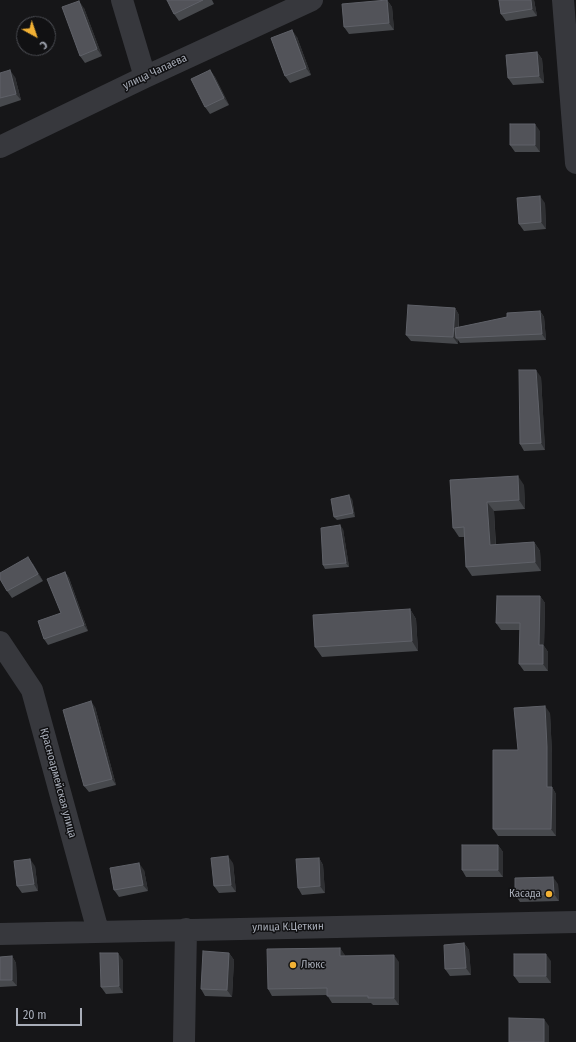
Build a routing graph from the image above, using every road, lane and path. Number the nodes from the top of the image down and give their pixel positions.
1 (122, 0) edge
2 (312, 0) edge
3 (563, 0) edge
4 (145, 77) junction
5 (0, 147) edge
6 (576, 163) edge
7 (0, 642) edge
8 (576, 922) edge
9 (186, 929) junction
10 (98, 931) junction
11 (0, 934) edge
12 (184, 1042) edge

1 - 4 street
2 - 4 street, улица Чапаева
3 - 6 street
4 - 5 street, улица Чапаева
7 - 10 street, Красноармейская улица
8 - 9 street, улица К.Цеткин
9 - 10 street, улица К.Цеткин
9 - 12 street
10 - 11 street, улица К.Цеткин

